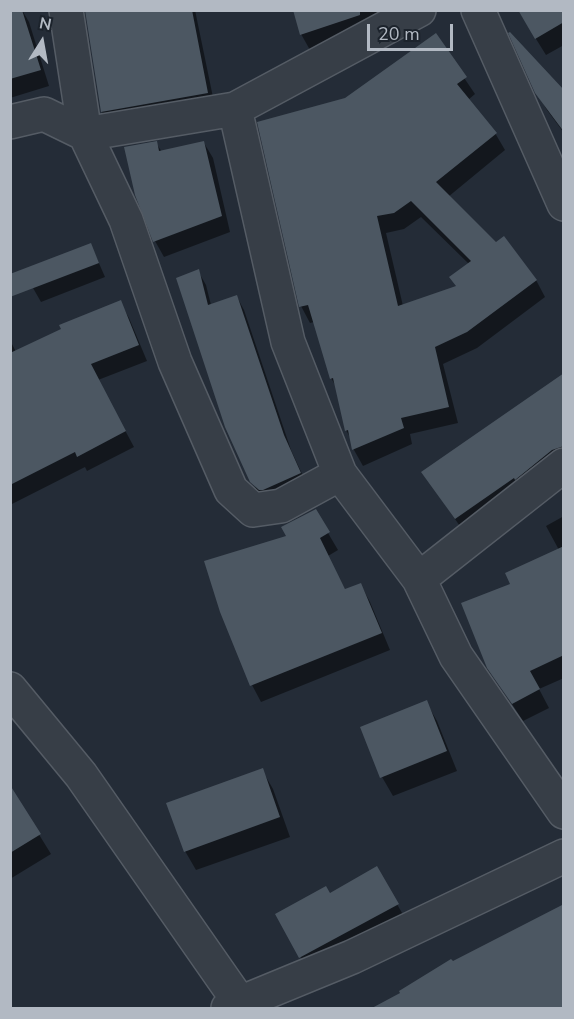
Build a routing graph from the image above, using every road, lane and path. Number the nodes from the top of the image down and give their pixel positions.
1 (66, 10) edge
2 (419, 10) edge
3 (478, 10) edge
4 (235, 109) junction
5 (10, 122) edge
6 (85, 134) junction
7 (564, 204) edge
8 (564, 465) edge
9 (340, 474) junction
10 (419, 579) junction
11 (10, 689) edge
12 (564, 812) edge
13 (564, 856) edge
14 (234, 1006) edge

1 - 6 street
2 - 4 street
3 - 7 street
4 - 6 street
4 - 9 street
5 - 6 street
6 - 9 street
8 - 10 street
9 - 10 street
10 - 12 street
11 - 14 street
13 - 14 street

